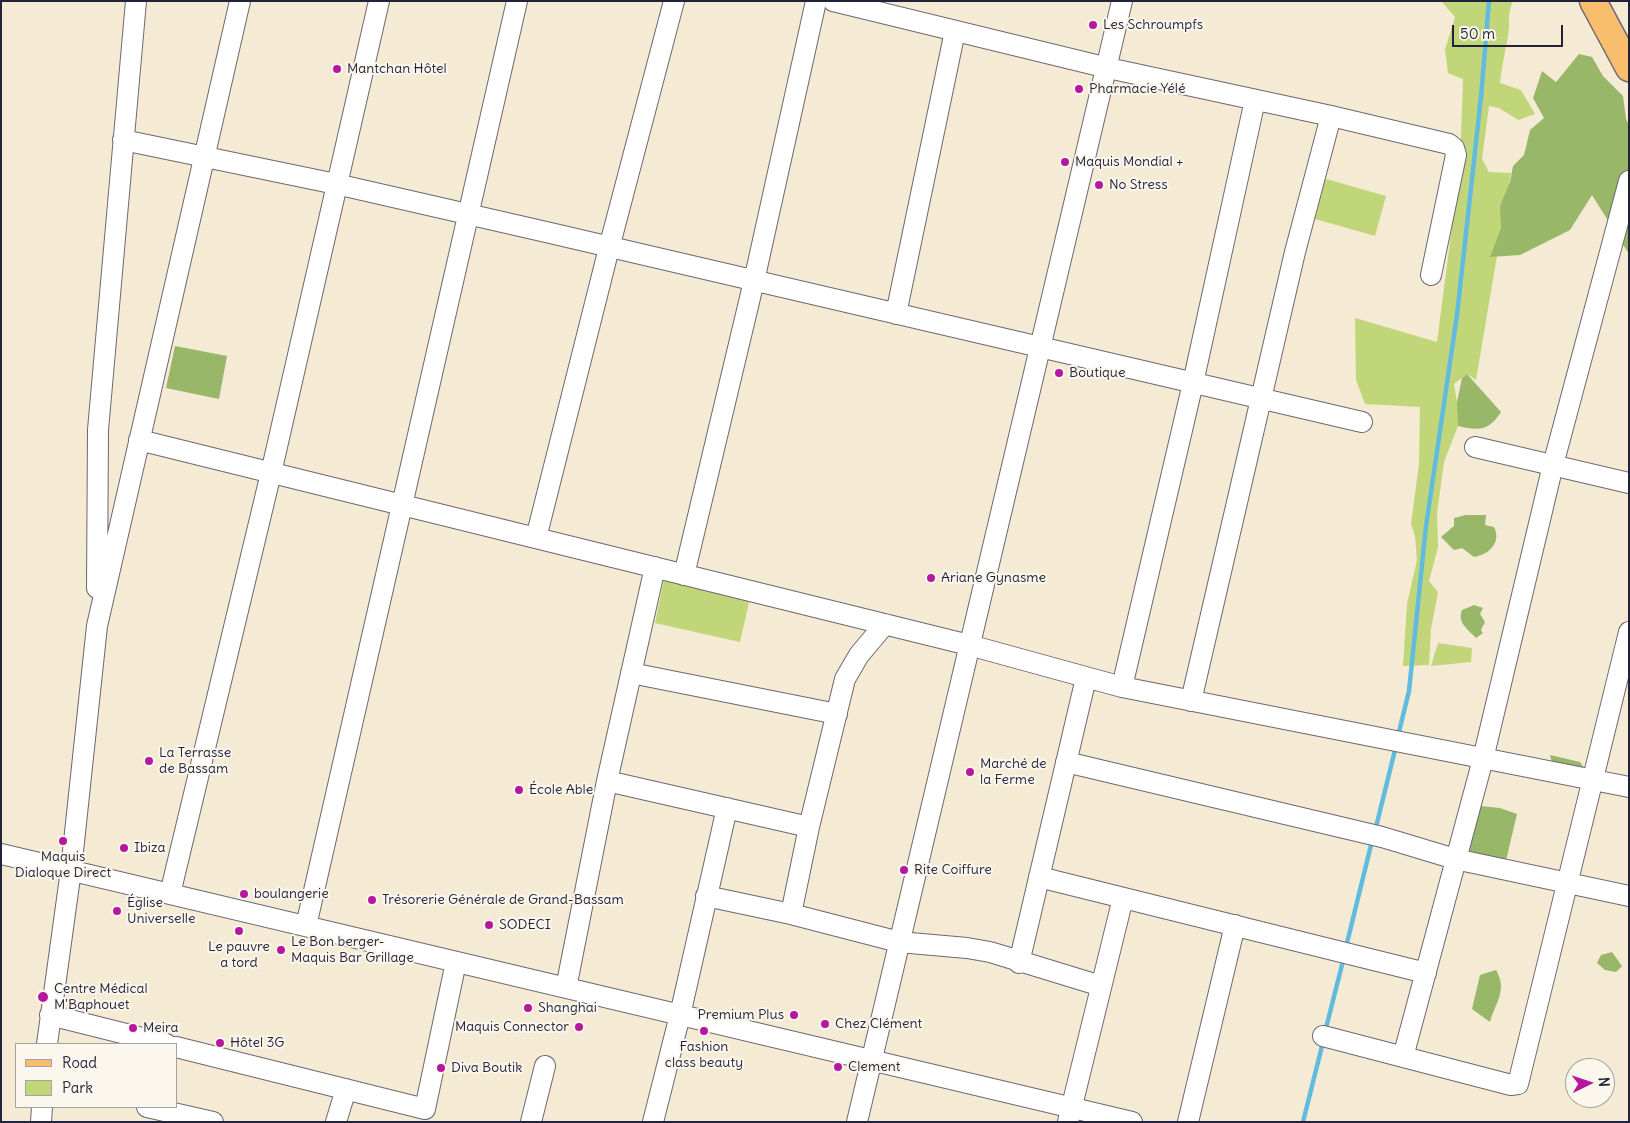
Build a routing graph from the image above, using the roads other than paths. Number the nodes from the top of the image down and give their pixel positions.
1 (136, 1) edge
2 (240, 1) edge
3 (378, 1) edge
4 (517, 1) edge
5 (674, 1) edge
6 (816, 1) edge
7 (833, 1) edge
8 (1122, 1) edge
9 (1593, 1) edge
10 (955, 31) junction
11 (1108, 68) junction
12 (1629, 68) edge
13 (1255, 100) junction
14 (1331, 116) junction
15 (123, 140) junction
16 (204, 157) junction
17 (1629, 181) edge
18 (336, 184) junction
19 (467, 215) junction
20 (609, 248) junction
21 (1431, 275) dead end
22 (754, 281) junction
23 (896, 314) junction
24 (1038, 347) junction
25 (1193, 383) junction
26 (1261, 397) junction
27 (1362, 422) dead end
28 (139, 440) junction
29 (1475, 447) dead end
30 (1553, 465) junction
31 (271, 472) junction
32 (1629, 483) edge
33 (401, 505) junction
34 (536, 538) junction
35 (655, 567) junction
36 (684, 575) junction
37 (885, 624) junction
38 (97, 626) junction
39 (1629, 632) edge
40 (969, 645) junction
41 (631, 673) junction
42 (1086, 678) junction
43 (1122, 687) junction
44 (1191, 701) junction
45 (837, 714) junction
46 (1483, 759) junction
47 (1066, 762) junction
48 (1591, 779) junction
49 (606, 780) junction
50 (1629, 788) edge
51 (727, 808) junction
52 (809, 827) junction
53 (1, 854) edge
54 (1455, 859) junction
55 (71, 870) junction
56 (1039, 877) junction
57 (1566, 882) junction
58 (170, 894) junction
59 (706, 896) junction
60 (1629, 896) edge
61 (1123, 898) junction
62 (791, 914) junction
63 (1235, 925) junction
64 (306, 926) junction
65 (899, 942) junction
66 (456, 962) junction
67 (1019, 963) junction
68 (1426, 973) junction
69 (1101, 986) junction
70 (566, 988) junction
71 (50, 1015) junction
72 (680, 1015) junction
73 (1323, 1036) dead end
74 (47, 1043) edge
75 (162, 1043) edge
76 (178, 1047) edge
77 (1403, 1057) junction
78 (871, 1060) junction
79 (545, 1066) dead end
80 (346, 1089) junction
81 (42, 1108) edge
82 (150, 1108) edge
83 (424, 1115) edge
84 (1070, 1115) edge
85 (41, 1122) edge
86 (213, 1122) edge
87 (336, 1122) edge
88 (531, 1122) edge
89 (653, 1122) edge
90 (857, 1122) edge
91 (1132, 1122) edge
92 (1188, 1122) edge

1 - 15 street
2 - 16 street
3 - 18 street
4 - 19 street
5 - 20 street
6 - 22 street
7 - 10 street
8 - 11 street
9 - 12 main road
10 - 11 street
10 - 23 street
11 - 13 street
11 - 24 street
13 - 14 street
13 - 25 street
14 - 21 street
14 - 26 street
15 - 16 street
15 - 38 street
16 - 18 street
16 - 28 street
17 - 30 street
18 - 19 street
18 - 31 street
19 - 20 street
19 - 33 street
20 - 22 street
20 - 34 street
22 - 23 street
22 - 36 street
23 - 24 street
24 - 25 street
24 - 40 street
25 - 26 street
25 - 43 street
26 - 27 street
26 - 44 street
28 - 31 street
28 - 38 street
29 - 30 street
30 - 32 street
30 - 46 street
31 - 33 street
31 - 58 street
33 - 34 street
33 - 64 street
34 - 35 street
35 - 36 street
35 - 41 street
36 - 37 street
37 - 40 street
37 - 45 street
38 - 55 street
39 - 48 street
40 - 42 street
40 - 65 street
41 - 45 street
41 - 49 street
42 - 43 street
42 - 47 street
43 - 44 street
44 - 46 street
45 - 52 street
46 - 48 street
46 - 54 street
47 - 54 street
47 - 56 street
48 - 50 street
48 - 57 street
49 - 51 street
49 - 70 street
51 - 52 street
51 - 59 street
52 - 62 street
53 - 55 street
54 - 57 street
54 - 68 street
55 - 58 street
55 - 71 street
56 - 61 street
56 - 67 street
57 - 60 street
57 - 77 street
58 - 64 street
59 - 62 street
59 - 72 street
61 - 63 street
61 - 69 street
62 - 65 street
63 - 68 street
63 - 92 street
64 - 66 street
65 - 67 street
65 - 78 street
66 - 70 street
66 - 83 street
67 - 69 street
68 - 77 street
69 - 84 street
70 - 72 street
71 - 74 street
71 - 75 street
72 - 78 street
72 - 89 street
73 - 77 street
76 - 80 street
78 - 84 street
78 - 90 street
79 - 88 street
80 - 83 street
80 - 87 street
81 - 85 street
82 - 86 street
84 - 91 street

